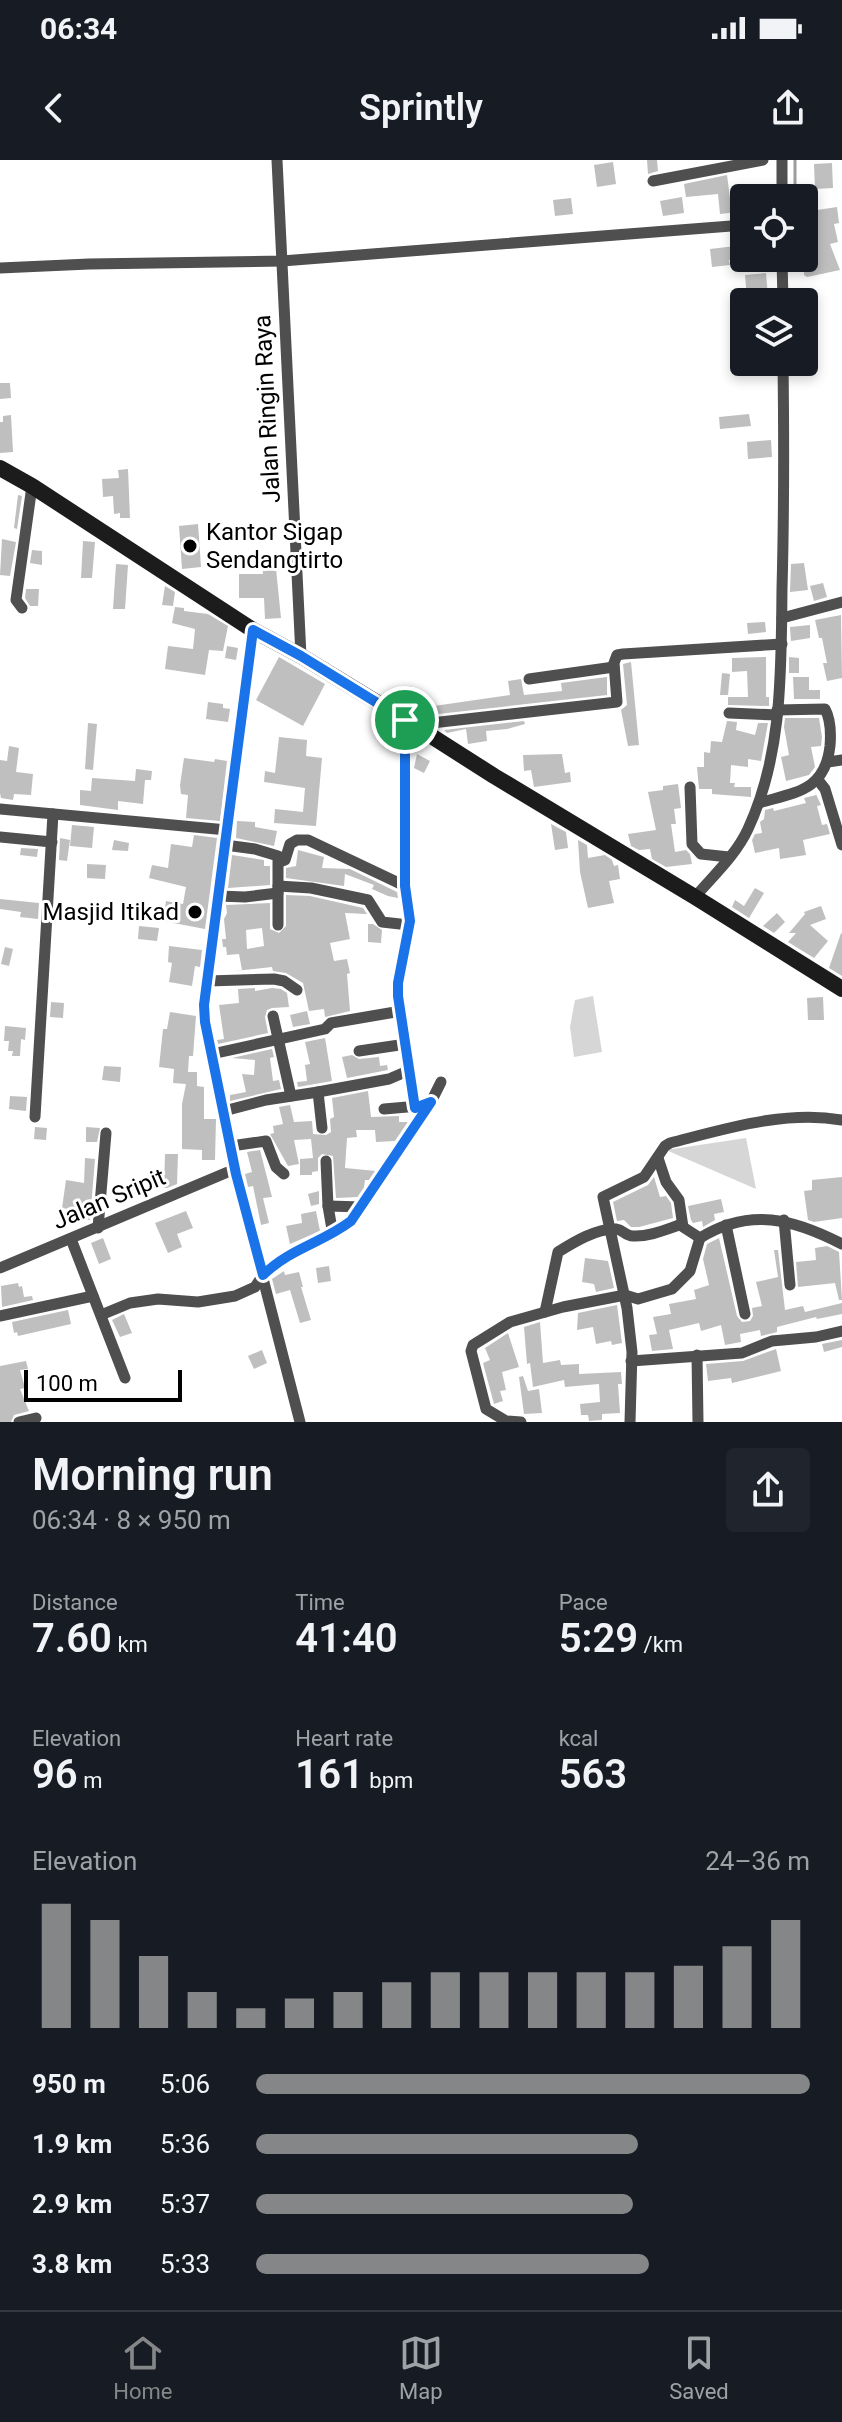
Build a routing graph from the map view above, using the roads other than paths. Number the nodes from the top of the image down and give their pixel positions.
1 (277, 160) edge
2 (763, 160) edge
3 (782, 160) edge
4 (653, 181) dead end
5 (782, 184) edge
6 (730, 226) edge
7 (282, 260) junction
8 (0, 268) edge
9 (783, 376) edge
10 (0, 468) edge
11 (32, 486) junction
12 (842, 602) edge
13 (22, 608) dead end
14 (782, 618) junction
15 (253, 630) junction
16 (782, 644) junction
17 (301, 656) junction
18 (614, 667) junction
19 (529, 679) dead end
20 (777, 712) junction
21 (729, 713) dead end
22 (409, 722) junction
23 (842, 760) edge
24 (828, 762) junction
25 (818, 780) junction
26 (690, 787) dead end
27 (759, 803) junction
28 (0, 809) edge
29 (53, 814) junction
30 (227, 830) junction
31 (0, 837) edge
32 (52, 842) junction
33 (225, 845) junction
34 (842, 845) edge
35 (729, 857) junction
36 (279, 862) junction
37 (405, 886) junction
38 (278, 890) junction
39 (218, 896) junction
40 (695, 897) junction
41 (278, 925) dead end
42 (409, 925) junction
43 (208, 981) junction
44 (842, 989) edge
45 (297, 990) dead end
46 (401, 1011) junction
47 (273, 1016) dead end
48 (278, 1039) junction
49 (406, 1044) junction
50 (359, 1051) dead end
51 (212, 1054) junction
52 (410, 1070) junction
53 (441, 1082) dead end
54 (318, 1092) junction
55 (291, 1096) junction
56 (431, 1102) junction
57 (415, 1108) junction
58 (384, 1109) dead end
59 (224, 1111) junction
60 (35, 1117) dead end
61 (842, 1120) edge
62 (322, 1128) dead end
63 (106, 1133) dead end
64 (231, 1146) junction
65 (658, 1158) junction
66 (326, 1161) dead end
67 (235, 1169) junction
68 (284, 1174) dead end
69 (328, 1206) junction
70 (362, 1207) junction
71 (784, 1220) junction
72 (682, 1224) junction
73 (726, 1225) junction
74 (98, 1228) junction
75 (609, 1230) junction
76 (333, 1235) junction
77 (700, 1238) junction
78 (71, 1239) junction
79 (842, 1244) edge
80 (0, 1268) edge
81 (263, 1275) junction
82 (790, 1285) dead end
83 (625, 1295) junction
84 (93, 1296) junction
85 (545, 1312) junction
86 (745, 1314) dead end
87 (101, 1315) junction
88 (0, 1316) edge
89 (842, 1331) edge
90 (697, 1355) junction
91 (631, 1361) junction
92 (125, 1378) dead end
93 (36, 1418) dead end
94 (19, 1422) edge
95 (300, 1422) edge
96 (521, 1422) edge
97 (630, 1422) edge
98 (698, 1422) edge

1 - 7 street, Jalan Ringin Raya
2 - 4 street
3 - 5 street
6 - 7 street
7 - 8 street
7 - 17 street, Jalan Ringin Raya
9 - 14 street
10 - 11 street
11 - 13 street
11 - 15 street
12 - 14 street
14 - 16 street
15 - 17 street
15 - 30 street
16 - 18 street
16 - 20 street
17 - 22 street
18 - 19 street
18 - 22 street
20 - 21 street
20 - 24 street
20 - 27 street
22 - 37 street
22 - 40 street
23 - 24 street
24 - 25 street
25 - 27 street
25 - 34 street
26 - 35 street
27 - 35 street
28 - 29 street
29 - 30 street
29 - 32 street
30 - 33 street
31 - 32 street
32 - 60 street
33 - 36 street
33 - 39 street
35 - 40 street
36 - 37 street
36 - 38 street
37 - 42 street
38 - 39 street
38 - 41 street
38 - 42 street
39 - 43 street
40 - 44 street
42 - 46 street
43 - 45 street
43 - 51 street
46 - 48 street
46 - 49 street
47 - 48 street
48 - 51 street
48 - 55 street
49 - 50 street
49 - 52 street
51 - 59 street
52 - 54 street
52 - 57 street
53 - 56 street
54 - 55 street
54 - 62 street
55 - 59 street
56 - 57 street
56 - 70 street
57 - 58 street
59 - 64 street
61 - 65 street
63 - 74 street
64 - 67 street
64 - 68 street
65 - 72 street
65 - 75 street
66 - 69 street
67 - 74 street, Jalan Sripit
67 - 81 street
69 - 70 street
69 - 76 street
70 - 76 street
71 - 73 street
71 - 79 street
71 - 82 street
72 - 75 street
72 - 77 street
73 - 77 street
73 - 86 street
74 - 78 street, Jalan Sripit
75 - 83 street
75 - 85 street
76 - 81 street
77 - 83 street
78 - 80 street, Jalan Sripit
78 - 84 street
81 - 87 street
81 - 95 street
83 - 85 street
83 - 91 street
84 - 87 street
84 - 88 street
85 - 96 street
87 - 92 street
89 - 90 street
90 - 91 street
90 - 98 street
91 - 97 street
93 - 94 street

